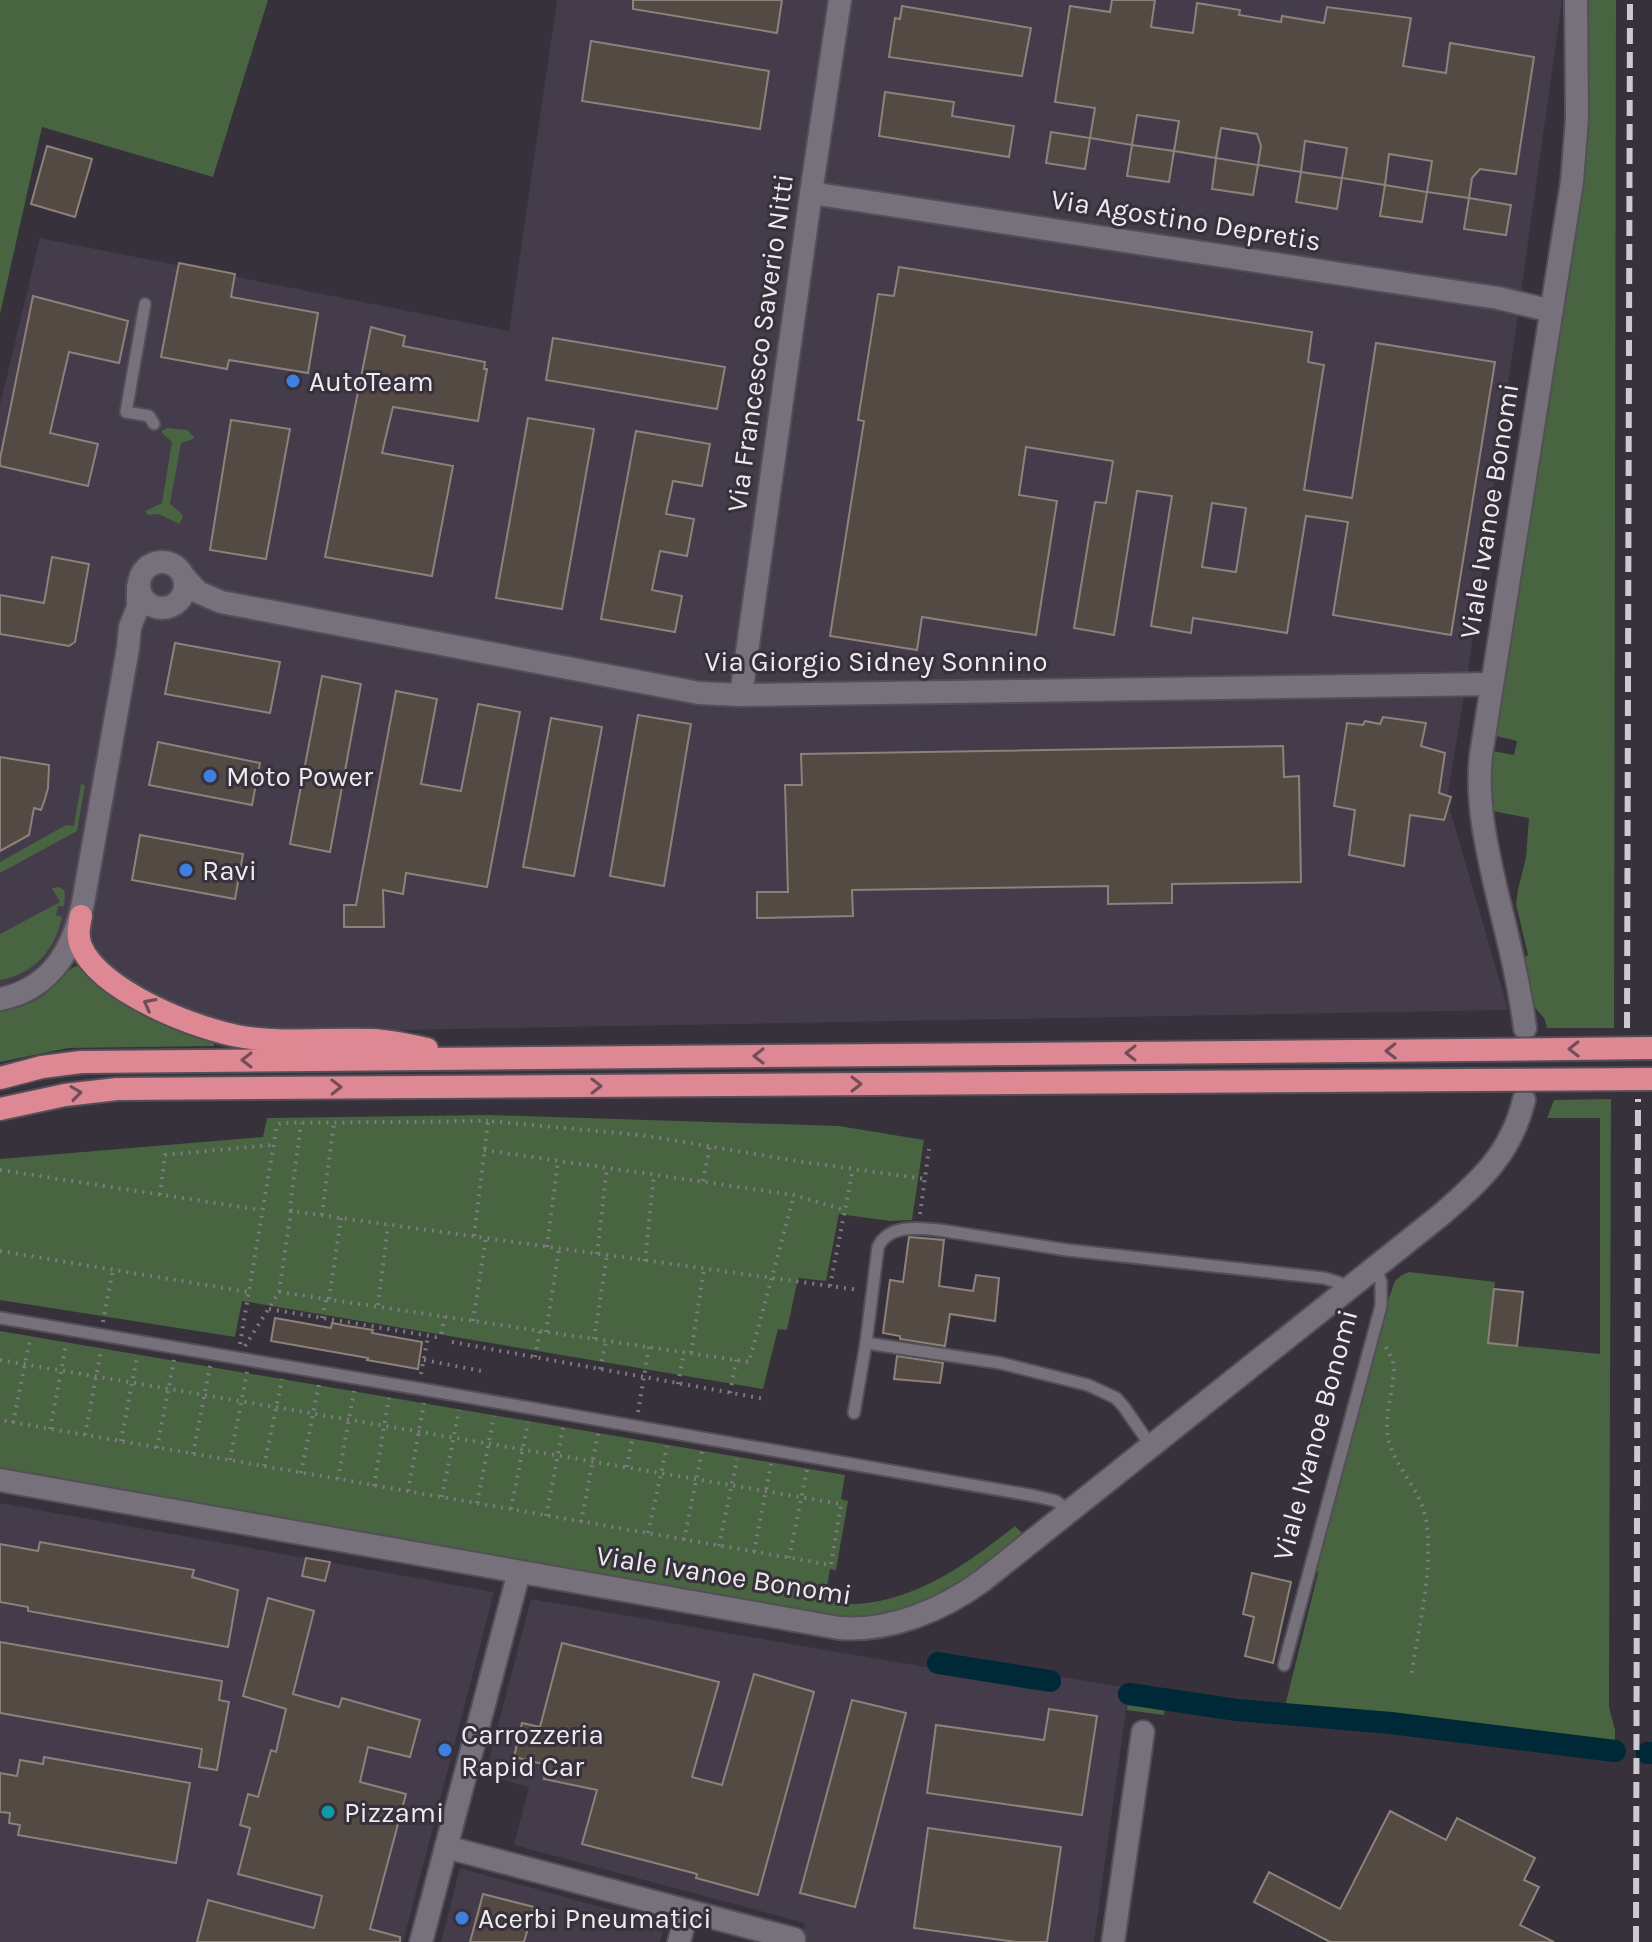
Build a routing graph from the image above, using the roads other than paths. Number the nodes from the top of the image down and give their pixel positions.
1 (840, 0) edge
2 (1576, 0) edge
3 (811, 193) junction
4 (145, 304) dead end
5 (1552, 311) junction
6 (154, 424) dead end
7 (184, 577) junction
8 (138, 587) junction
9 (221, 602) junction
10 (168, 607) junction
11 (128, 648) junction
12 (1492, 684) junction
13 (741, 695) junction
14 (81, 916) junction
15 (0, 999) edge
16 (1525, 1028) dead end
17 (1652, 1048) edge
18 (499, 1058) junction
19 (0, 1078) edge
20 (1652, 1079) edge
21 (1524, 1100) dead end
22 (0, 1109) edge
23 (1375, 1267) junction
24 (1347, 1290) junction
25 (0, 1318) edge
26 (866, 1343) junction
27 (854, 1413) dead end
28 (1151, 1446) junction
29 (0, 1480) edge
30 (1069, 1511) junction
31 (519, 1572) junction
32 (1284, 1665) dead end
33 (1143, 1732) dead end
34 (446, 1847) junction
35 (687, 1911) junction
36 (794, 1939) dead end
37 (421, 1942) edge
38 (679, 1942) edge
39 (1113, 1942) edge

1 - 3 street, Via Francesco Saverio Nitti
2 - 5 street, Viale Ivanoe Bonomi
3 - 5 street, Via Agostino Depretis
3 - 13 street, Via Francesco Saverio Nitti
4 - 6 lane
5 - 12 street, Viale Ivanoe Bonomi
7 - 8 street
7 - 9 street, Via Giorgio Sidney Sonnino
7 - 10 street
8 - 10 street
8 - 11 street
9 - 10 street, Via Giorgio Sidney Sonnino
9 - 13 street, Via Giorgio Sidney Sonnino
10 - 11 street
11 - 14 street
12 - 13 street, Via Giorgio Sidney Sonnino
12 - 16 street, Viale Ivanoe Bonomi
14 - 15 street
18 -> 14 highway
17 -> 18 highway, bridge
18 -> 19 highway
22 -> 20 highway, bridge
21 - 23 street, Viale Ivanoe Bonomi
23 - 24 street, Viale Ivanoe Bonomi
23 - 32 lane, Viale Ivanoe Bonomi
24 - 26 lane
24 - 28 street, Viale Ivanoe Bonomi
25 - 30 lane
26 - 27 lane
26 - 28 lane
28 - 30 street, Viale Ivanoe Bonomi
29 - 31 street, Viale Ivanoe Bonomi
30 - 31 street, Viale Ivanoe Bonomi
31 - 34 street
33 - 39 street
34 - 35 street
34 - 37 street
35 - 36 street
35 - 38 street

